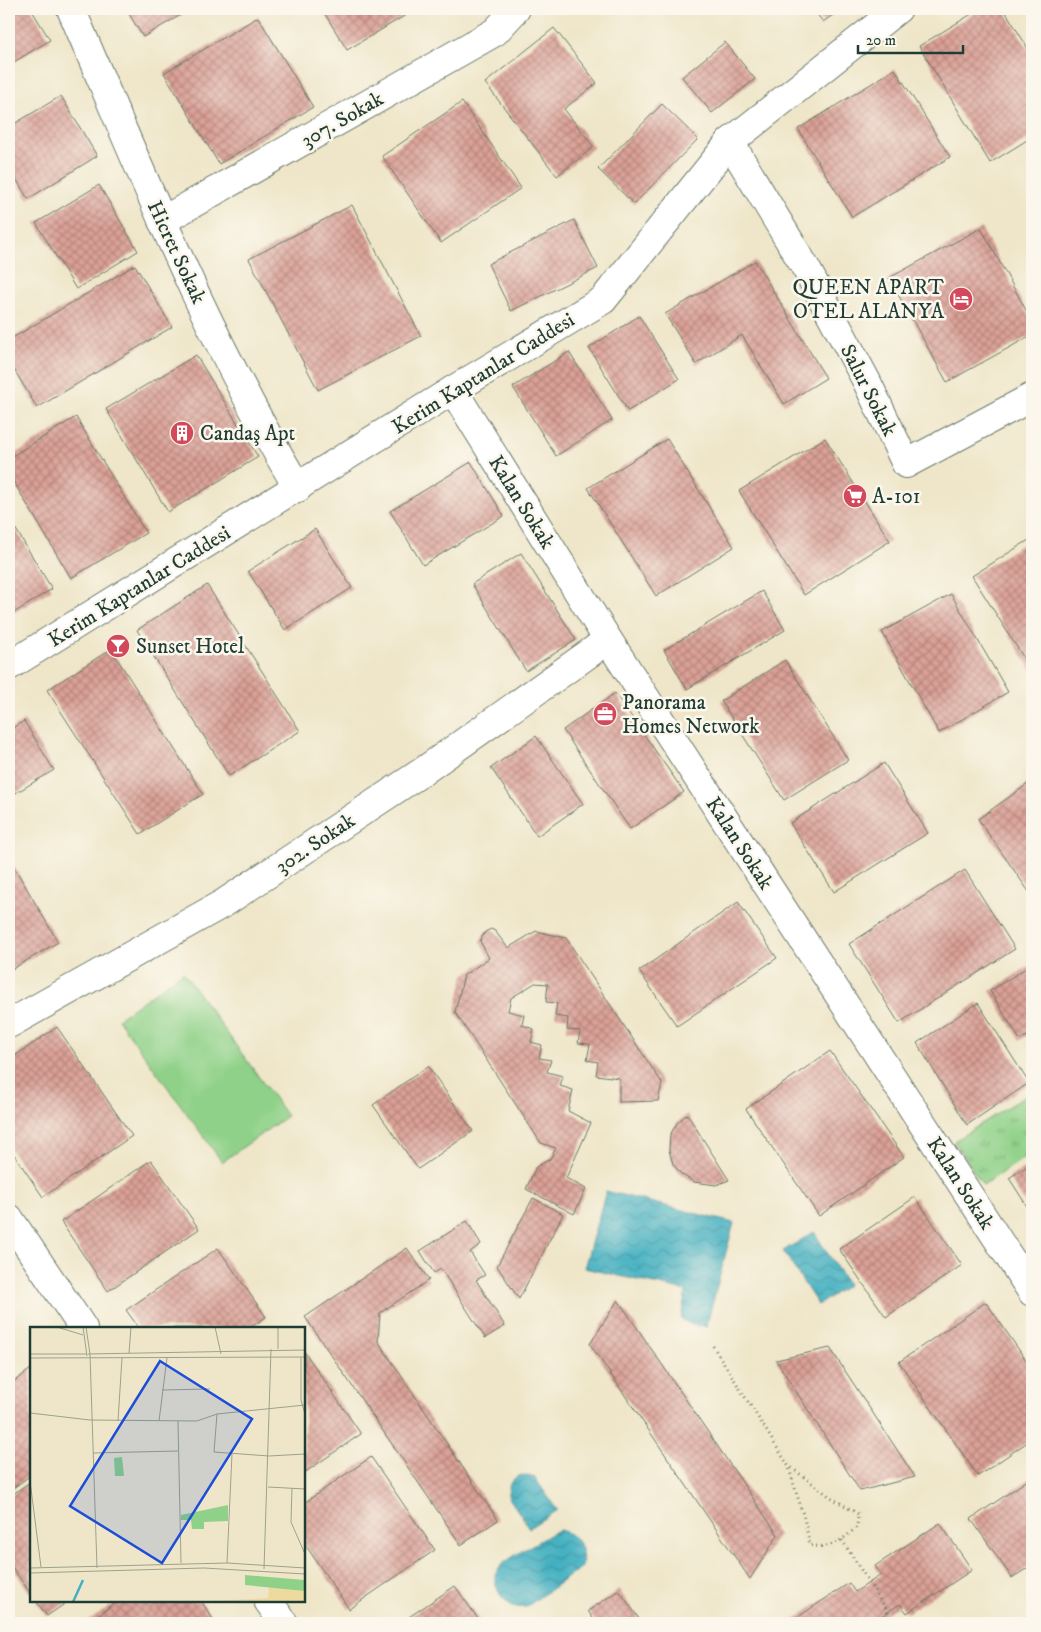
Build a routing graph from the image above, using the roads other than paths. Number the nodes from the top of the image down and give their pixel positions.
1 (71, 9) edge
2 (516, 9) edge
3 (898, 9) edge
4 (730, 142) junction
5 (162, 221) junction
6 (453, 390) junction
7 (1032, 397) edge
8 (298, 488) junction
9 (608, 640) junction
10 (9, 666) edge
11 (9, 1024) edge
12 (9, 1218) edge
13 (1032, 1292) edge
14 (82, 1327) edge
15 (269, 1602) edge
16 (284, 1623) edge

1 - 5 street, Hicret Sokak
2 - 5 street, 307. Sokak
3 - 4 street, Kerim Kaptanlar Caddesi
4 - 6 street, Kerim Kaptanlar Caddesi
4 - 7 street, Salur Sokak
5 - 8 street, Hicret Sokak
6 - 8 street, Kerim Kaptanlar Caddesi
6 - 9 street, Kalan Sokak
8 - 10 street, Kerim Kaptanlar Caddesi
9 - 11 street, 302. Sokak
9 - 13 street, Kalan Sokak
12 - 14 street
15 - 16 street

